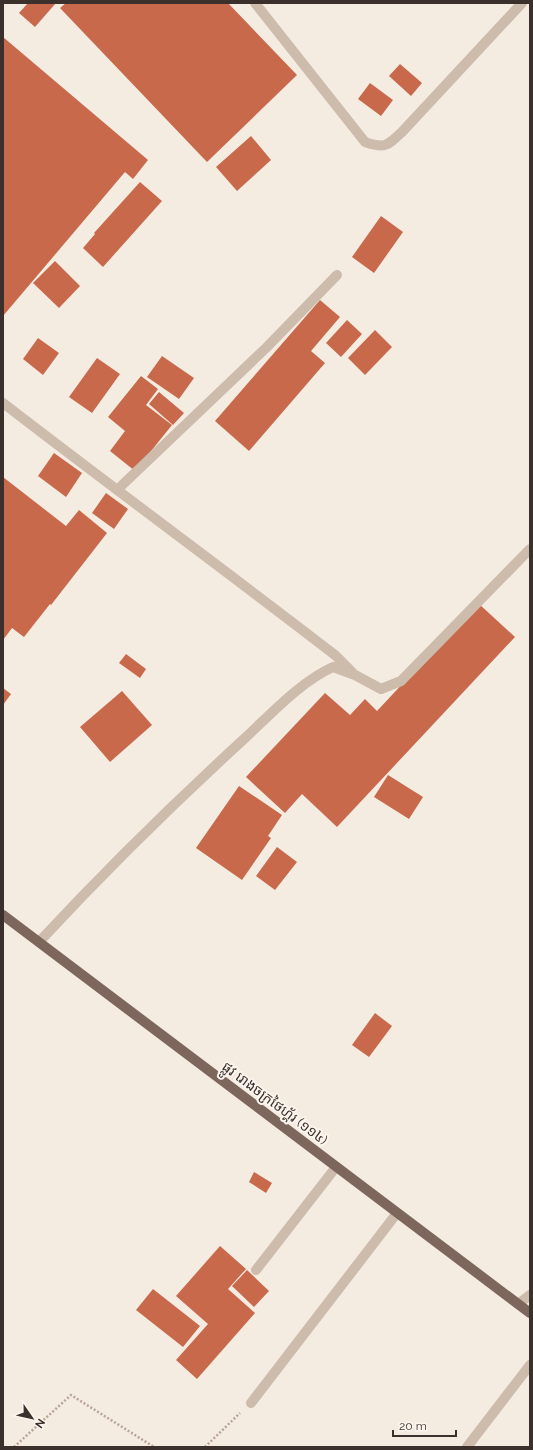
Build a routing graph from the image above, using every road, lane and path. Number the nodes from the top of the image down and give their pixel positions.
1 (255, 3) edge
2 (522, 3) edge
3 (337, 275) dead end
4 (3, 403) edge
5 (117, 490) junction
6 (530, 549) edge
7 (355, 675) junction
8 (3, 915) edge
9 (39, 942) junction
10 (336, 1167) junction
11 (397, 1213) junction
12 (256, 1270) dead end
13 (530, 1295) edge
14 (518, 1304) junction
15 (530, 1313) edge
16 (530, 1365) edge
17 (251, 1403) joint
18 (14, 1447) edge
19 (154, 1447) edge
20 (205, 1447) edge
21 (467, 1447) edge

1 - 2 street
3 - 5 street
4 - 5 street
5 - 7 street
6 - 7 street
7 - 9 street
8 - 9 main road, ផ្លូវ រោងចក្រថៃហ្គ័រ (១១៤)
9 - 10 main road, ផ្លូវ រោងចក្រថៃហ្គ័រ (១១៤)
10 - 11 main road, ផ្លូវ រោងចក្រថៃហ្គ័រ (១១៤)
10 - 12 street
11 - 14 main road, ផ្លូវ រោងចក្រថៃហ្គ័រ (១១៤)
11 - 17 street
13 - 14 street
14 - 15 main road, ផ្លូវ រោងចក្រថៃហ្គ័រ (១១៤)
16 - 21 street
17 - 20 path
18 - 19 path

